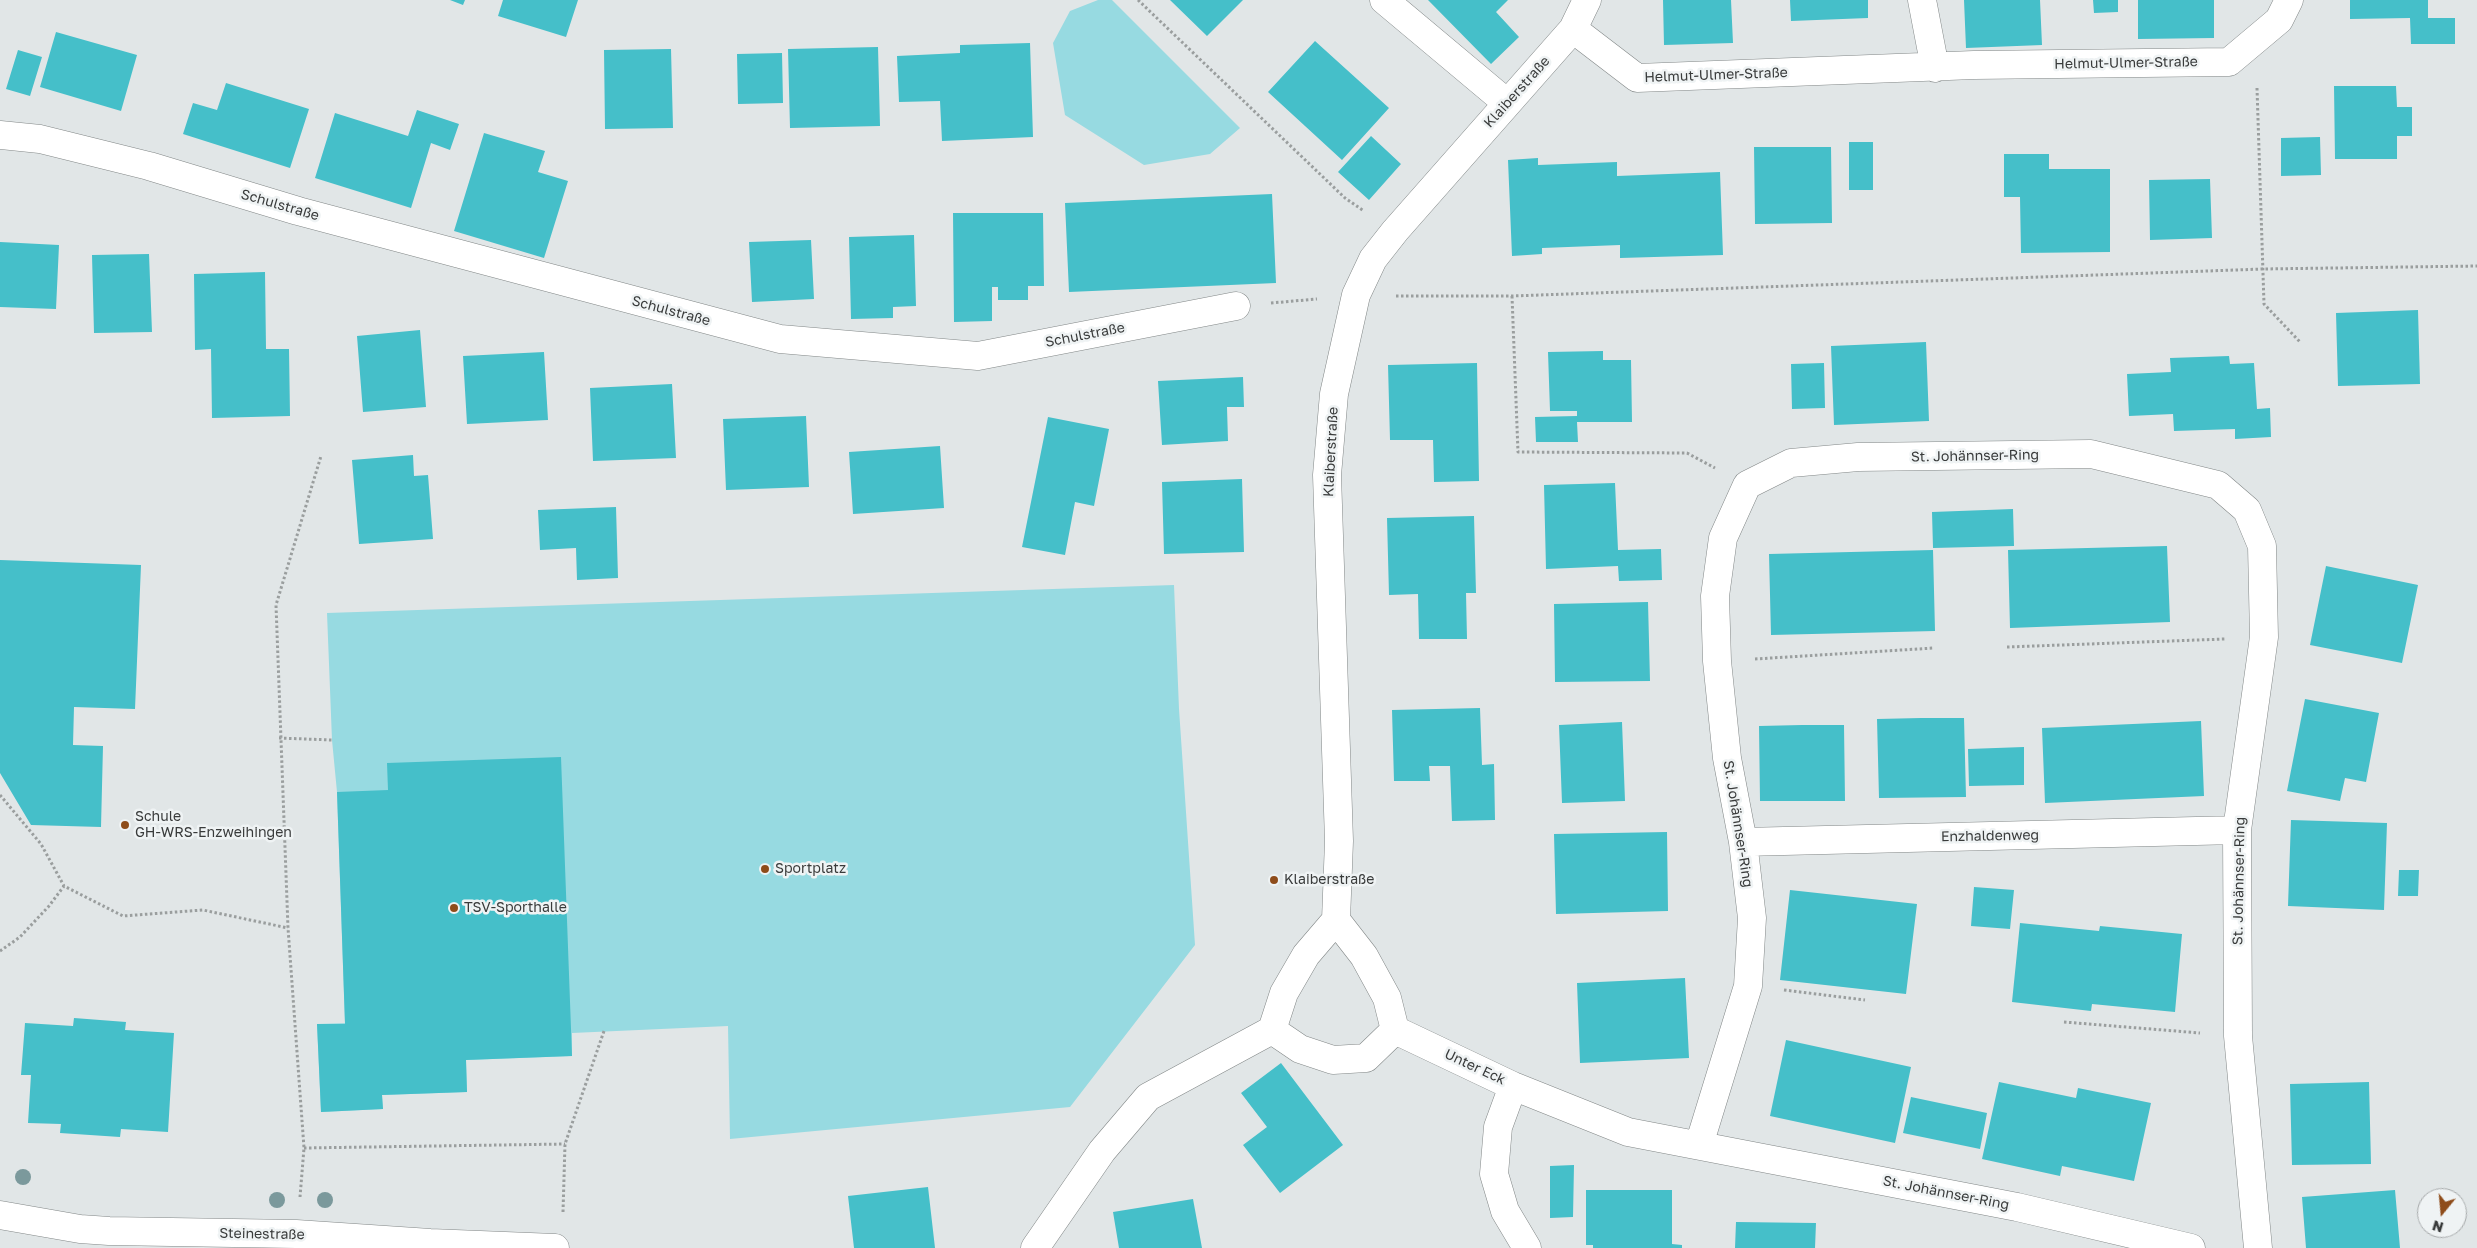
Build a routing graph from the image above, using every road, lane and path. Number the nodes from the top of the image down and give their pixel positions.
1 (1138, 0) edge
2 (1384, 0) edge
3 (1587, 0) edge
4 (1922, 0) edge
5 (2289, 0) edge
6 (1573, 29) junction
7 (2229, 62) junction
8 (1935, 68) junction
9 (1507, 103) junction
10 (0, 135) edge
11 (1395, 231) junction
12 (2477, 266) edge
13 (2263, 269) junction
14 (1356, 295) junction
15 (1512, 296) junction
16 (1236, 306) joint
17 (2300, 342) dead end
18 (321, 456) dead end
19 (1747, 485) junction
20 (2264, 637) junction
21 (2007, 647) dead end
22 (1934, 648) dead end
23 (1717, 661) junction
24 (279, 738) junction
25 (332, 740) dead end
26 (0, 795) edge
27 (2237, 830) junction
28 (1744, 842) junction
29 (64, 886) junction
30 (1336, 920) junction
31 (288, 928) junction
32 (0, 951) edge
33 (1748, 986) junction
34 (1865, 1000) dead end
35 (2064, 1022) dead end
36 (1272, 1030) junction
37 (1395, 1030) junction
38 (604, 1031) dead end
39 (2238, 1036) junction
40 (1513, 1086) junction
41 (565, 1144) junction
42 (1699, 1145) junction
43 (304, 1148) junction
44 (0, 1215) edge
45 (562, 1220) dead end
46 (296, 1234) junction
47 (555, 1248) edge
48 (1035, 1248) edge
49 (1527, 1248) edge
50 (2191, 1248) edge
51 (2258, 1248) edge

1 - 11 path
2 - 9 street
3 - 6 street, Klaiberstraße
4 - 8 street
5 - 7 street
6 - 8 street, Helmut-Ulmer-Straße
6 - 9 street, Klaiberstraße
7 - 8 street, Helmut-Ulmer-Straße
7 - 13 path
9 - 11 street, Klaiberstraße
10 - 16 street, Schulstraße
11 - 14 street, Klaiberstraße
12 - 13 path
13 - 15 path
13 - 17 path
14 - 15 path
14 - 16 path
14 - 30 street, Klaiberstraße
15 - 19 path
18 - 24 path
19 - 20 street, St. Johännser-Ring
19 - 23 street, St. Johännser-Ring
20 - 21 path
20 - 27 street, St. Johännser-Ring
22 - 23 path
23 - 28 street, St. Johännser-Ring
24 - 25 path
24 - 31 path
26 - 29 path
27 - 28 street, Enzhaldenweg
27 - 39 street, St. Johännser-Ring
28 - 33 street, St. Johännser-Ring
29 - 31 path
29 - 32 path
30 - 36 street
30 - 37 street
31 - 43 path
33 - 34 path
33 - 42 street, St. Johännser-Ring
35 - 39 path
36 - 37 street
36 - 48 street
37 - 40 street, Unter Eck
38 - 41 path
39 - 51 street, St. Johännser-Ring
40 - 42 street, St. Johännser-Ring
40 - 49 street, Unter Eck
41 - 43 path
41 - 45 path
42 - 50 street, St. Johännser-Ring
43 - 46 path
44 - 46 street, Steinestraße
46 - 47 street, Steinestraße

